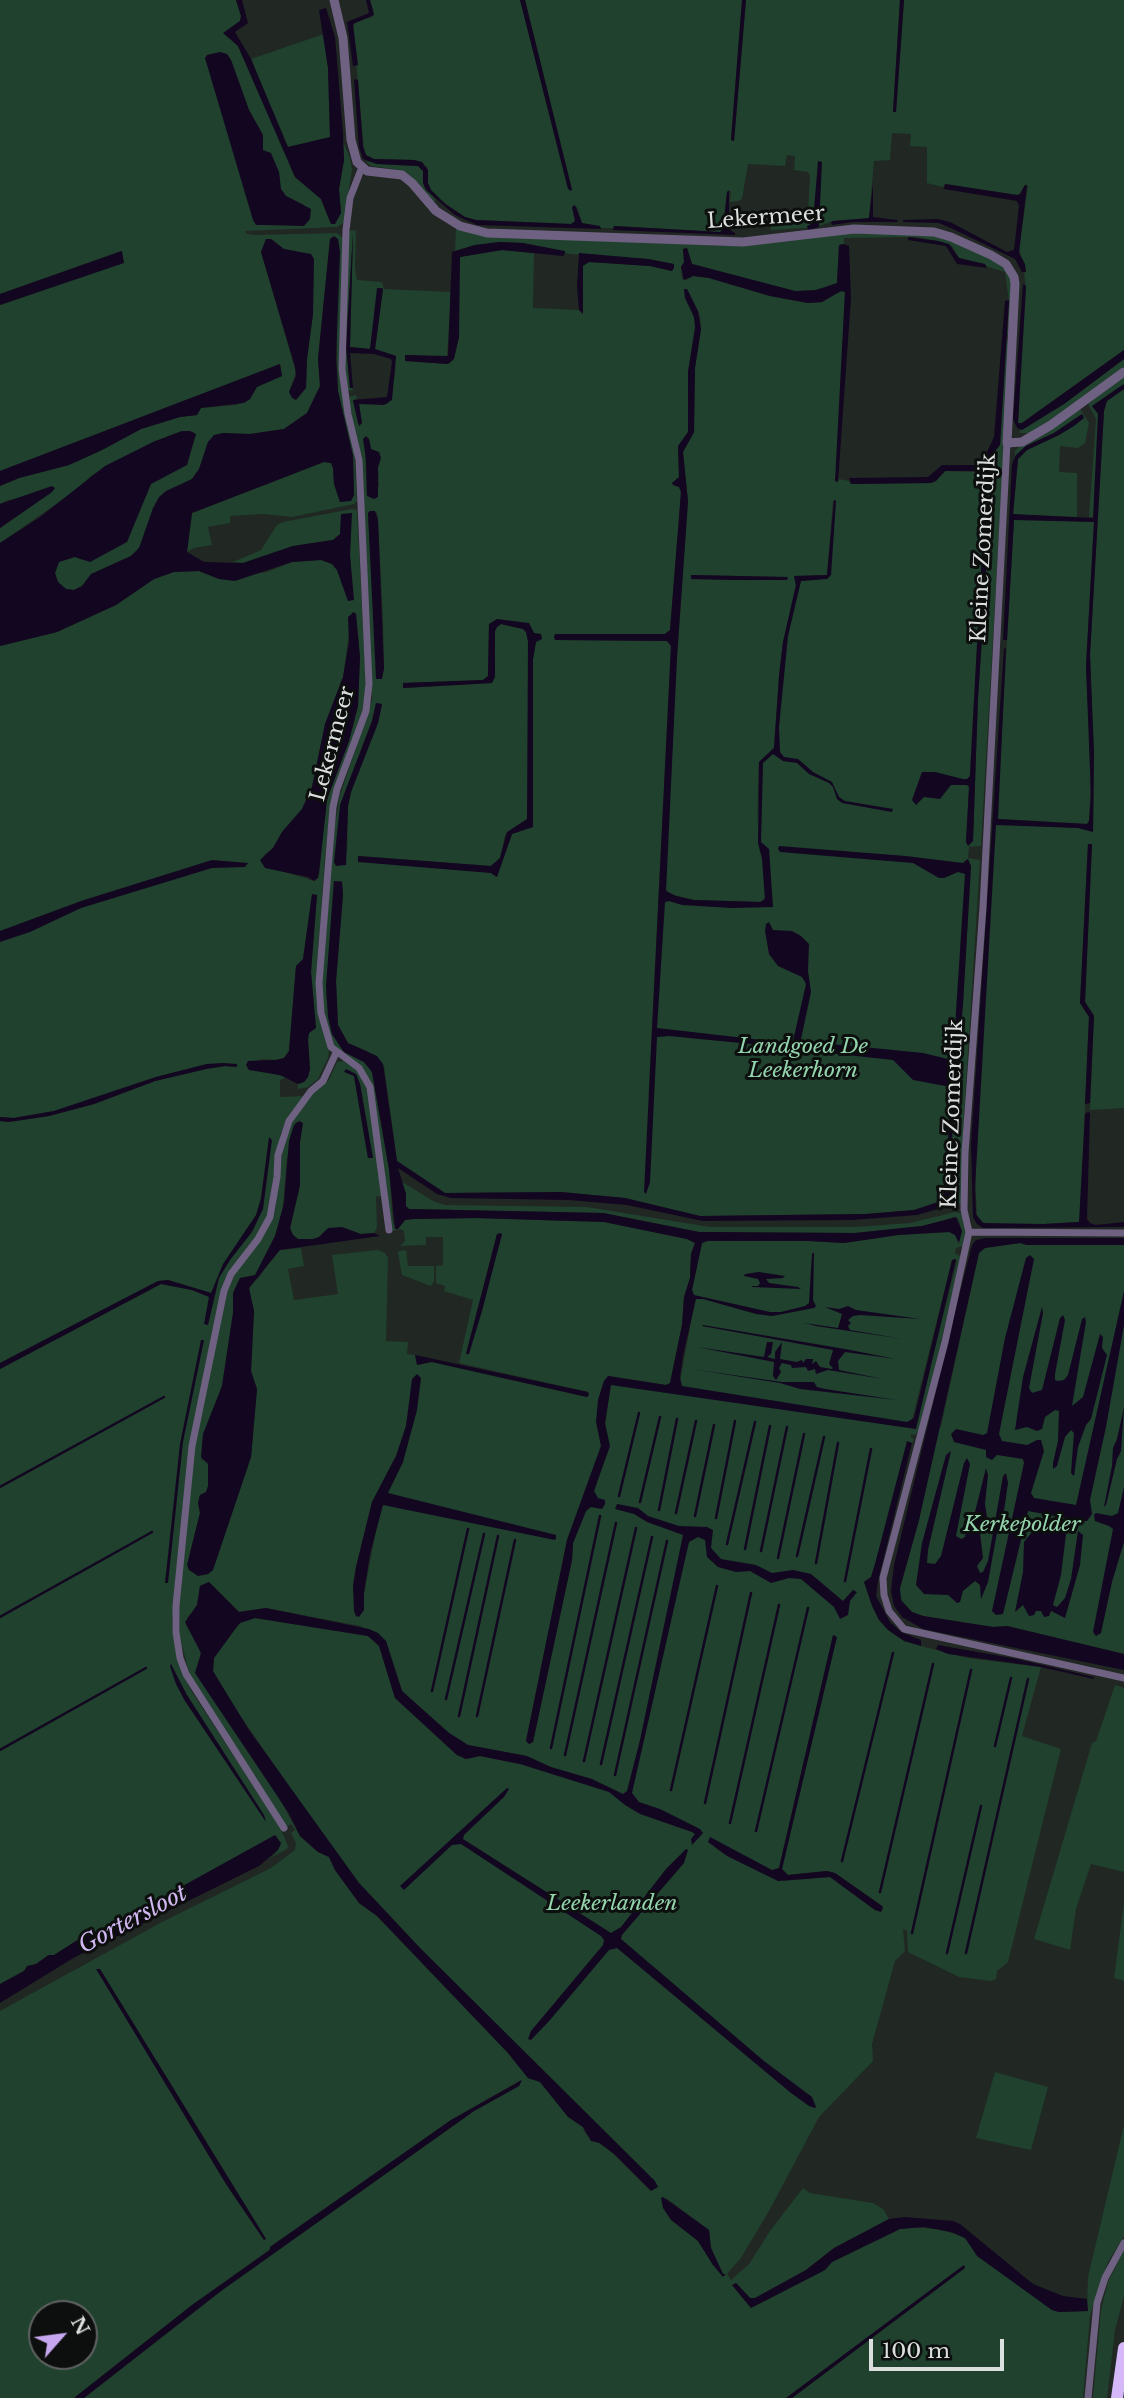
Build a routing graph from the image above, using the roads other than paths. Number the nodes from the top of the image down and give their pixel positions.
1 (334, 0) edge
2 (362, 167) junction
3 (1124, 372) edge
4 (1007, 443) junction
5 (336, 1053) junction
6 (389, 1230) dead end
7 (969, 1232) junction
8 (1124, 1233) edge
9 (1124, 1678) edge
10 (284, 1828) dead end
11 (1124, 2243) edge
12 (1124, 2348) edge
13 (1088, 2398) edge
14 (1117, 2398) edge

1 - 2 street
2 - 4 street, Lekermeer
2 - 5 street, Lekermeer
3 - 4 street
4 - 7 street, Kleine Zomerdijk
5 - 6 street, Lekermeer
5 - 10 street
7 - 8 street
7 - 9 street, Kleine Zomerdijk
11 - 13 street
12 - 14 highway

